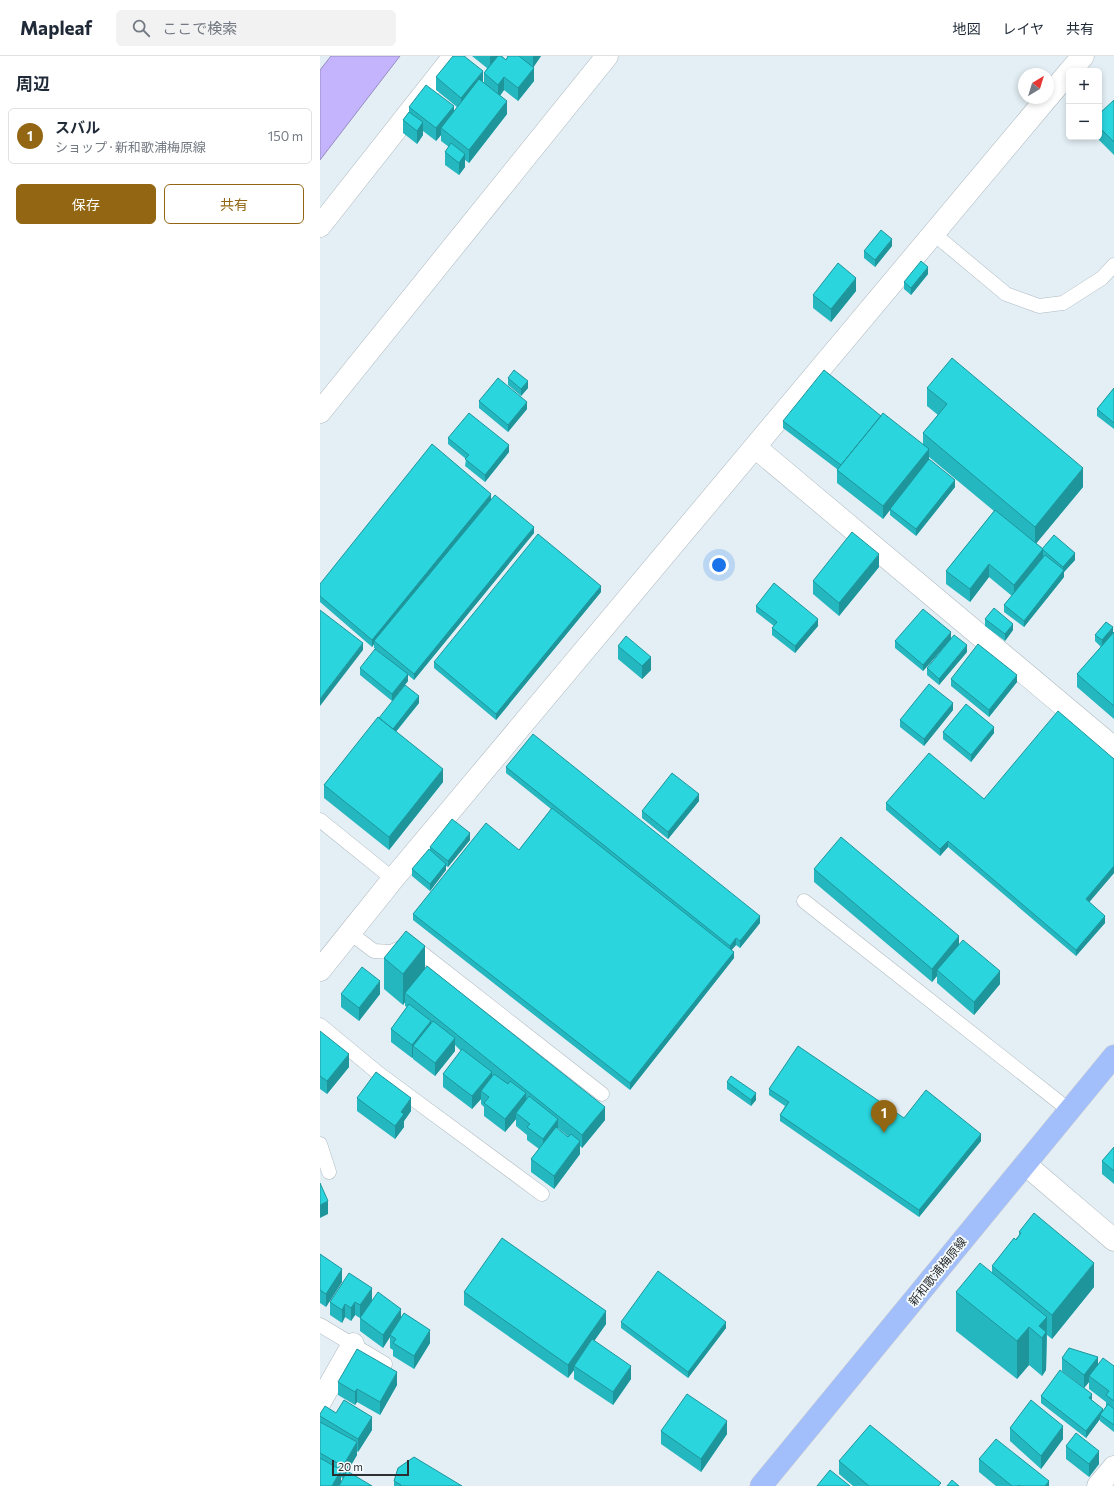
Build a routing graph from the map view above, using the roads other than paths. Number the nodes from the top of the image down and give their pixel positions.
1 (454, 56) edge
2 (607, 56) edge
3 (1083, 56) edge
4 (1073, 68) edge
5 (1066, 77) edge
6 (1054, 91) edge
7 (1043, 104) edge
8 (320, 226) edge
9 (934, 234) junction
10 (1114, 265) edge
11 (320, 412) edge
12 (755, 446) junction
13 (1114, 748) edge
14 (320, 820) edge
15 (393, 879) junction
16 (804, 901) dead end
17 (350, 933) junction
18 (320, 970) edge
19 (320, 1025) edge
20 (1114, 1056) edge
21 (602, 1094) dead end
22 (1069, 1110) junction
23 (320, 1144) edge
24 (1025, 1164) junction
25 (329, 1172) dead end
26 (542, 1194) dead end
27 (1114, 1240) edge
28 (320, 1325) edge
29 (353, 1344) junction
30 (385, 1364) edge
31 (320, 1402) edge
32 (1114, 1467) edge
33 (760, 1486) edge
34 (1098, 1486) edge

1 - 8 street
2 - 11 street
3 - 4 street
5 - 6 street
7 - 9 street
9 - 10 lane
9 - 12 street
12 - 13 street
12 - 15 street
14 - 15 lane
15 - 17 street
16 - 22 lane
17 - 18 street
17 - 21 lane
19 - 26 lane
20 - 22 main road, 新和歌浦梅原線
22 - 24 main road, 新和歌浦梅原線
23 - 25 lane
24 - 27 street
24 - 33 main road, 新和歌浦梅原線
28 - 29 lane
29 - 30 lane
29 - 31 street
32 - 34 street

